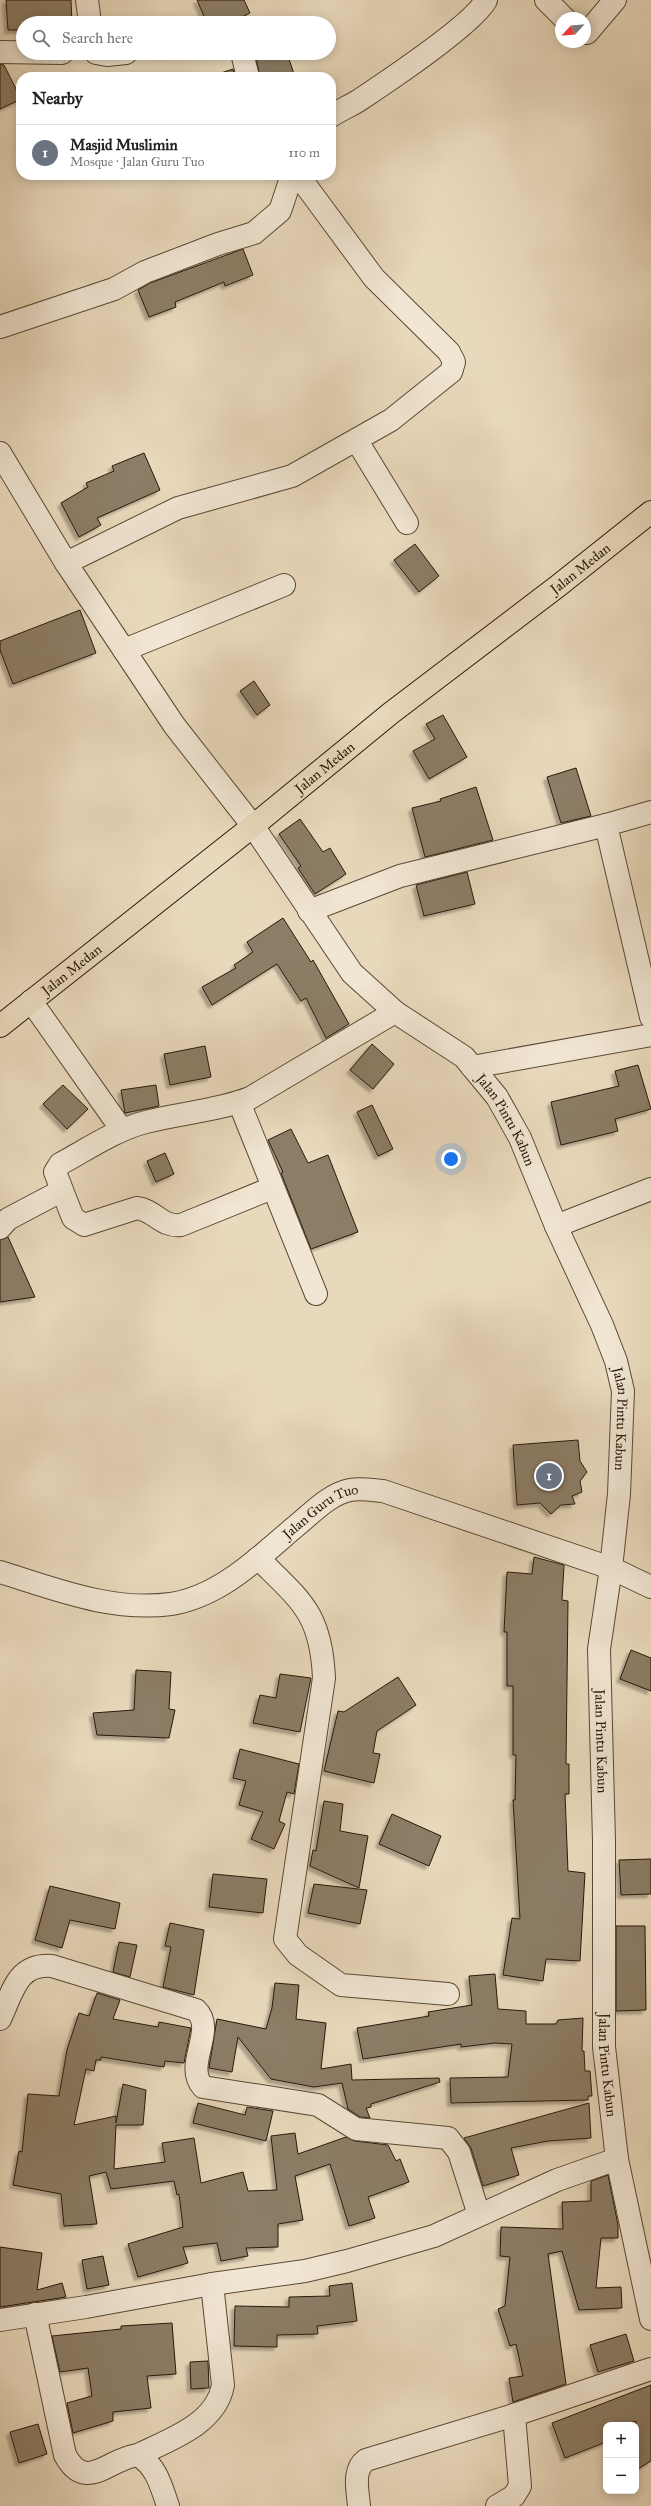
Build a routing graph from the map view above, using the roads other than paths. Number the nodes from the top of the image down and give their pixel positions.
1 (87, 0) edge
2 (486, 0) edge
3 (546, 0) edge
4 (614, 0) edge
5 (558, 12) edge
6 (89, 16) edge
7 (591, 28) edge
8 (0, 52) edge
9 (16, 52) edge
10 (244, 60) edge
11 (247, 72) edge
12 (336, 113) edge
13 (290, 180) edge
14 (302, 180) edge
15 (0, 327) edge
16 (357, 441) junction
17 (0, 453) edge
18 (651, 512) edge
19 (407, 523) dead end
20 (66, 563) junction
21 (284, 585) dead end
22 (124, 650) junction
23 (651, 812) edge
24 (606, 825) junction
25 (253, 826) junction
26 (309, 911) junction
27 (644, 958) edge
28 (31, 1001) junction
29 (395, 1012) junction
30 (651, 1017) edge
31 (0, 1026) edge
32 (651, 1035) edge
33 (472, 1067) junction
34 (239, 1102) junction
35 (122, 1130) junction
36 (272, 1188) junction
37 (651, 1189) edge
38 (61, 1191) junction
39 (556, 1226) junction
40 (0, 1228) edge
41 (316, 1294) dead end
42 (258, 1558) junction
43 (611, 1568) junction
44 (0, 1572) edge
45 (651, 1587) edge
46 (448, 1994) dead end
47 (0, 2020) edge
48 (617, 2159) junction
49 (479, 2215) junction
50 (212, 2284) junction
51 (650, 2312) edge
52 (35, 2314) junction
53 (0, 2320) edge
54 (651, 2370) edge
55 (514, 2415) junction
56 (138, 2455) junction
57 (168, 2506) edge
58 (359, 2506) edge
59 (497, 2506) edge

1 - 6 street
2 - 12 street
3 - 5 street
4 - 7 street
8 - 9 street
10 - 11 street
13 - 15 street
14 - 16 street
16 - 19 street
16 - 20 street
17 - 20 street, Jalan Pintu Kabun
18 - 25 main road, Jalan Medan
20 - 22 street, Jalan Pintu Kabun
21 - 22 street
22 - 25 street, Jalan Pintu Kabun
23 - 24 street
24 - 26 street
24 - 27 street
25 - 26 street, Jalan Pintu Kabun
25 - 28 main road, Jalan Medan
26 - 29 street, Jalan Pintu Kabun
27 - 30 street
28 - 31 main road, Jalan Medan
28 - 35 street
29 - 33 street, Jalan Pintu Kabun
29 - 34 street
32 - 33 street
33 - 39 street, Jalan Pintu Kabun
34 - 35 street
34 - 36 street
35 - 38 street
36 - 38 street
36 - 41 street
37 - 39 street
38 - 40 street
39 - 43 street, Jalan Pintu Kabun
42 - 43 street, Jalan Guru Tuo
42 - 44 street, Jalan Guru Tuo
42 - 46 street
43 - 45 street, Jalan Guru Tuo
43 - 48 street, Jalan Pintu Kabun
47 - 49 street
48 - 49 street
48 - 51 street, Jalan Pintu Kabun
49 - 50 street
50 - 52 street
50 - 56 street
52 - 53 street
52 - 56 street
54 - 55 street
55 - 58 street
55 - 59 street
56 - 57 street

